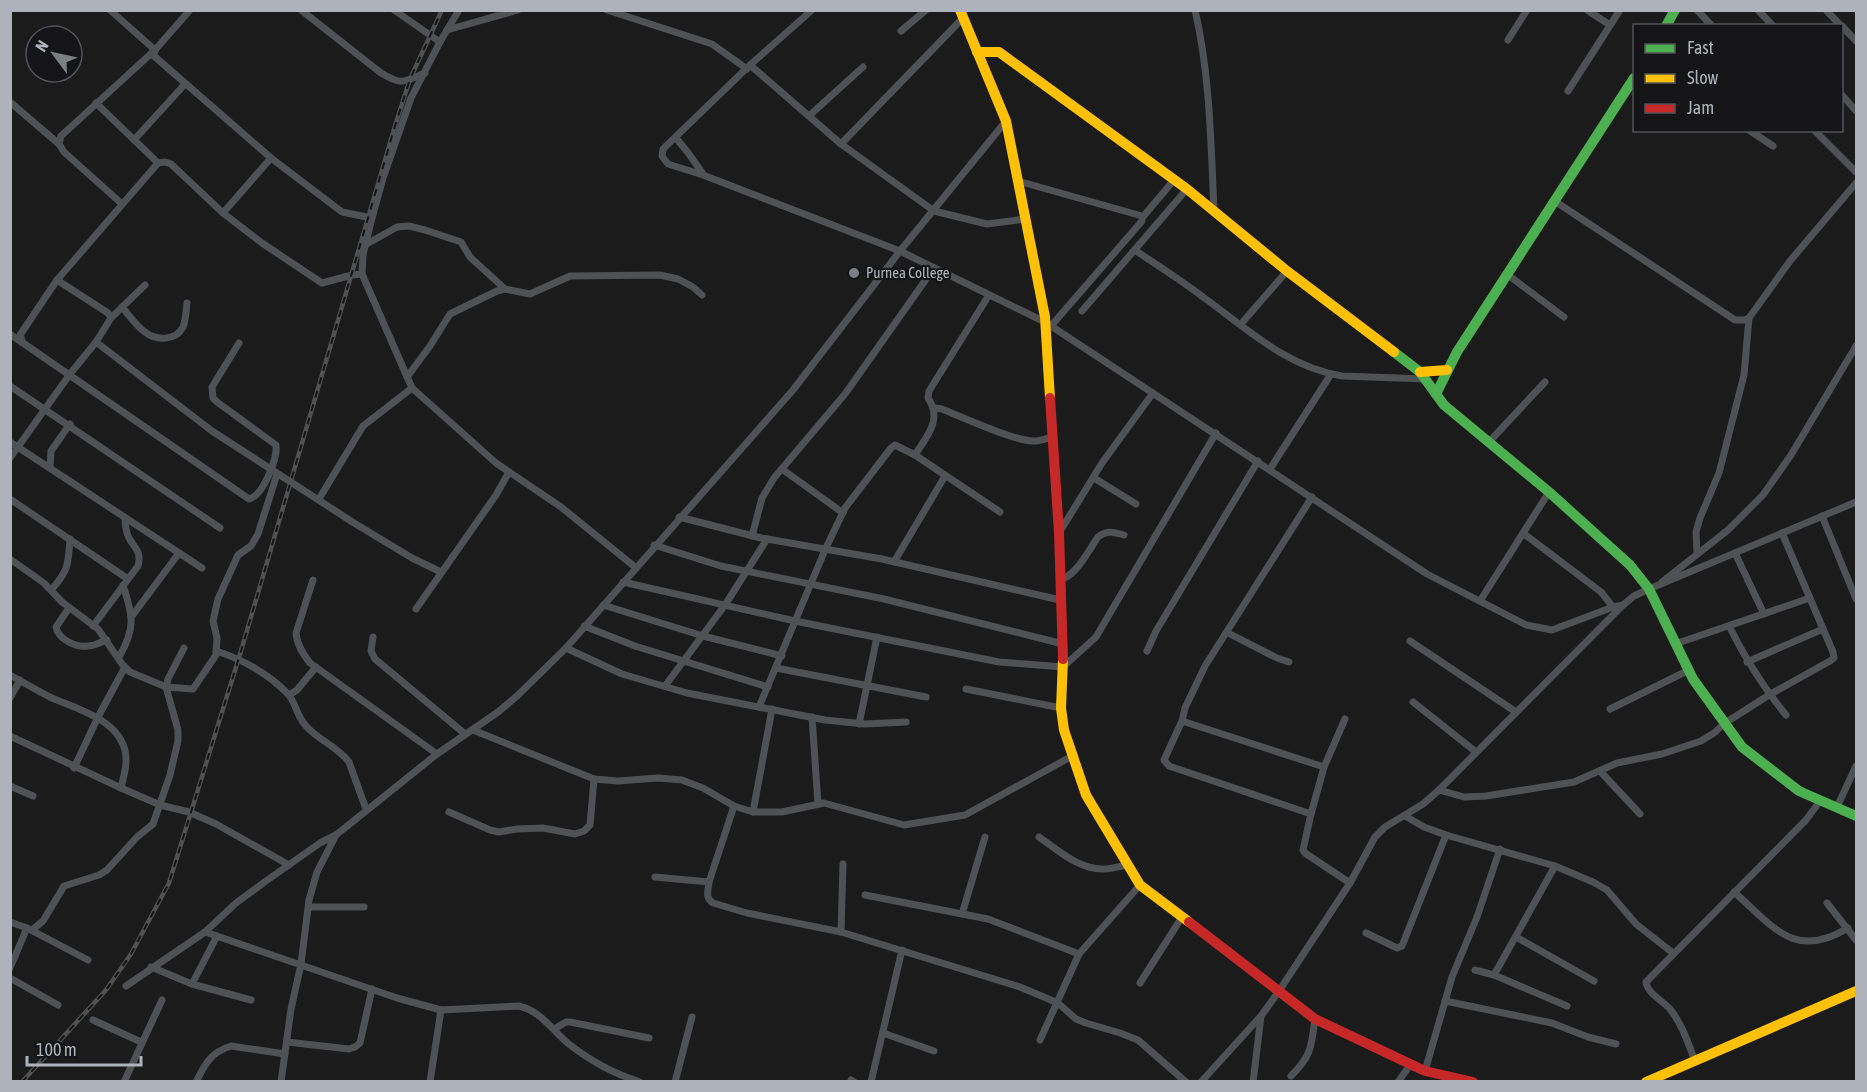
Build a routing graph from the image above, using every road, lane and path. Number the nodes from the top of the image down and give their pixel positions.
1 (111, 10) edge
2 (190, 10) edge
3 (301, 10) edge
4 (394, 10) edge
5 (459, 10) edge
6 (518, 10) edge
7 (607, 10) edge
8 (812, 10) edge
9 (926, 10) edge
10 (1195, 10) edge
11 (1527, 10) edge
12 (1587, 10) edge
13 (1620, 10) edge
14 (1675, 10) edge
15 (1697, 10) edge
16 (1758, 10) edge
17 (1827, 10) edge
18 (962, 14) edge
19 (1667, 24) edge
20 (1710, 24) edge
21 (1771, 24) edge
22 (1839, 24) edge
23 (1610, 25) junction
24 (1843, 28) edge
25 (447, 30) junction
26 (901, 31) dead end
27 (1508, 40) dead end
28 (1857, 41) edge
29 (440, 42) junction
30 (154, 50) junction
31 (977, 52) junction
32 (748, 67) junction
33 (863, 67) dead end
34 (425, 73) junction
35 (1633, 81) edge
36 (185, 84) junction
37 (1568, 91) dead end
38 (1843, 96) edge
39 (10, 102) edge
40 (96, 103) junction
41 (1857, 111) edge
42 (810, 115) junction
43 (1006, 122) junction
44 (1752, 132) edge
45 (1816, 132) edge
46 (676, 138) junction
47 (134, 140) junction
48 (59, 144) junction
49 (841, 144) junction
50 (1773, 146) dead end
51 (271, 158) junction
52 (158, 163) junction
53 (1857, 172) edge
54 (703, 175) junction
55 (1018, 180) junction
56 (1174, 180) junction
57 (1857, 183) edge
58 (1187, 189) junction
59 (1556, 202) junction
60 (122, 204) junction
61 (934, 211) junction
62 (1214, 211) junction
63 (224, 213) junction
64 (372, 218) junction
65 (1142, 218) junction
66 (1026, 219) junction
67 (366, 245) junction
68 (1135, 250) junction
69 (900, 251) junction
70 (934, 268) junction
71 (1287, 271) junction
72 (362, 274) junction
73 (1508, 275) junction
74 (57, 280) junction
75 (145, 285) dead end
76 (505, 289) junction
77 (702, 295) dead end
78 (989, 295) junction
79 (187, 303) dead end
80 (122, 307) junction
81 (1082, 311) dead end
82 (1564, 317) dead end
83 (111, 318) junction
84 (1749, 318) junction
85 (1048, 324) junction
86 (1241, 324) junction
87 (10, 334) edge
88 (96, 342) junction
89 (23, 343) junction
90 (239, 343) dead end
91 (1857, 346) edge
92 (1447, 370) junction
93 (70, 374) junction
94 (1331, 374) junction
95 (1423, 376) junction
96 (407, 377) junction
97 (1545, 382) dead end
98 (10, 386) edge
99 (412, 388) junction
100 (1153, 393) junction
101 (1436, 394) junction
102 (45, 408) junction
103 (935, 408) junction
104 (70, 424) junction
105 (1216, 433) junction
106 (1053, 436) junction
107 (10, 442) edge
108 (1488, 443) junction
109 (18, 447) junction
110 (915, 455) junction
111 (10, 458) edge
112 (1258, 461) junction
113 (50, 468) junction
114 (782, 469) junction
115 (1270, 469) junction
116 (274, 472) junction
117 (509, 472) junction
118 (945, 476) junction
119 (1094, 478) junction
120 (1549, 492) junction
121 (1312, 497) junction
122 (10, 498) edge
123 (319, 499) junction
124 (1857, 502) edge
125 (1136, 504) dead end
126 (1000, 512) dead end
127 (843, 513) junction
128 (1822, 516) junction
129 (680, 517) junction
130 (124, 518) junction
131 (220, 528) dead end
132 (1059, 533) junction
133 (1523, 533) junction
134 (1782, 533) junction
135 (752, 536) junction
136 (1124, 536) dead end
137 (70, 539) junction
138 (767, 539) junction
139 (654, 545) junction
140 (825, 550) junction
141 (179, 553) junction
142 (1697, 553) junction
143 (1735, 553) junction
144 (10, 559) edge
145 (894, 562) junction
146 (635, 567) junction
147 (202, 568) dead end
148 (746, 571) junction
149 (441, 572) junction
150 (313, 580) dead end
151 (1059, 580) junction
152 (126, 582) junction
153 (623, 582) junction
154 (810, 585) junction
155 (1653, 588) junction
156 (52, 589) junction
157 (1810, 598) junction
158 (1857, 599) edge
159 (1060, 600) junction
160 (1480, 601) junction
161 (603, 604) junction
162 (725, 605) junction
163 (1623, 605) junction
164 (1613, 607) junction
165 (69, 608) junction
166 (416, 609) dead end
167 (1764, 614) junction
168 (132, 616) junction
169 (795, 621) junction
170 (93, 626) junction
171 (584, 626) junction
172 (1728, 626) junction
173 (1823, 629) junction
174 (1228, 633) junction
175 (703, 636) junction
176 (373, 637) dead end
177 (877, 637) junction
178 (107, 640) junction
179 (1410, 641) dead end
180 (1063, 644) junction
181 (1675, 644) junction
182 (184, 648) dead end
183 (566, 648) junction
184 (216, 651) junction
185 (1148, 651) dead end
186 (782, 656) junction
187 (119, 657) junction
188 (685, 661) junction
189 (1289, 662) dead end
190 (1748, 662) junction
191 (316, 667) junction
192 (1063, 667) junction
193 (125, 668) junction
194 (776, 668) junction
195 (1689, 670) junction
196 (10, 675) edge
197 (20, 680) junction
198 (866, 686) junction
199 (166, 687) junction
200 (665, 687) junction
201 (768, 687) junction
202 (966, 689) dead end
203 (1769, 694) junction
204 (289, 695) junction
205 (926, 697) dead end
206 (10, 698) edge
207 (1413, 702) dead end
208 (759, 707) junction
209 (1062, 708) junction
210 (772, 709) junction
211 (1610, 709) dead end
212 (1516, 712) junction
213 (1786, 715) dead end
214 (98, 717) junction
215 (812, 717) junction
216 (1345, 719) dead end
217 (1182, 721) junction
218 (906, 722) dead end
219 (1725, 723) junction
220 (859, 724) junction
221 (473, 730) junction
222 (465, 734) junction
223 (10, 735) edge
224 (1476, 752) junction
225 (437, 754) junction
226 (1074, 755) junction
227 (1857, 765) edge
228 (1324, 767) junction
229 (75, 768) junction
230 (1600, 771) junction
231 (594, 779) junction
232 (10, 786) edge
233 (121, 788) junction
234 (1439, 790) junction
235 (33, 796) dead end
236 (1820, 801) junction
237 (818, 804) junction
238 (160, 805) junction
239 (734, 806) junction
240 (1837, 807) junction
241 (366, 809) junction
242 (449, 812) dead end
243 (753, 812) junction
244 (1311, 814) junction
245 (1640, 814) dead end
246 (1405, 816) junction
247 (1857, 816) edge
248 (1446, 835) junction
249 (336, 836) junction
250 (985, 837) dead end
251 (1039, 837) dead end
252 (1500, 849) junction
253 (843, 864) dead end
254 (289, 865) junction
255 (1128, 865) junction
256 (1555, 866) junction
257 (655, 878) dead end
258 (709, 882) junction
259 (1350, 883) junction
260 (1140, 885) junction
261 (1734, 892) junction
262 (865, 895) dead end
263 (1827, 903) dead end
264 (309, 907) junction
265 (364, 907) dead end
266 (962, 914) junction
267 (1182, 917) junction
268 (10, 922) edge
269 (1848, 928) junction
270 (30, 929) junction
271 (204, 932) junction
272 (841, 932) junction
273 (1366, 933) dead end
274 (217, 936) junction
275 (1516, 937) junction
276 (1857, 940) edge
277 (902, 950) junction
278 (1673, 952) junction
279 (1079, 954) junction
280 (88, 960) dead end
281 (301, 964) junction
282 (151, 966) junction
283 (10, 968) edge
284 (1475, 970) dead end
285 (1494, 975) junction
286 (10, 978) edge
287 (1594, 981) dead end
288 (1140, 983) dead end
289 (192, 984) junction
290 (126, 986) dead end
291 (372, 989) junction
292 (1279, 991) junction
293 (1857, 991) edge
294 (162, 1000) dead end
295 (251, 1000) dead end
296 (1445, 1001) junction
297 (1058, 1003) junction
298 (58, 1005) dead end
299 (1567, 1006) dead end
300 (441, 1010) junction
301 (1261, 1016) junction
302 (692, 1017) dead end
303 (1315, 1019) junction
304 (93, 1020) dead end
305 (554, 1029) junction
306 (883, 1033) junction
307 (649, 1038) dead end
308 (1040, 1040) dead end
309 (141, 1042) junction
310 (286, 1042) junction
311 (1616, 1044) dead end
312 (934, 1051) dead end
313 (285, 1054) junction
314 (1695, 1060) junction
315 (1410, 1065) junction
316 (1425, 1071) junction
317 (1291, 1076) dead end
318 (1652, 1080) edge
319 (124, 1082) edge
320 (196, 1082) edge
321 (281, 1082) edge
322 (430, 1082) edge
323 (640, 1082) edge
324 (675, 1082) edge
325 (871, 1082) edge
326 (1186, 1082) edge
327 (1201, 1082) edge
328 (1254, 1082) edge
329 (1398, 1082) edge
330 (1473, 1082) edge

1 - 30 street
2 - 30 street
3 - 34 street
4 - 29 street
5 - 25 street
6 - 25 street
7 - 32 street
8 - 32 street
9 - 26 street
10 - 62 street
11 - 27 street
12 - 23 street
13 - 23 street
14 - 19 street
15 - 20 street
16 - 21 street
17 - 22 street
18 - 31 street
18 - 49 street
23 - 37 street
24 - 28 street
25 - 29 street
29 - 34 street
30 - 36 street
30 - 40 street
31 - 43 street
31 - 56 street
32 - 42 street
32 - 46 street
33 - 42 street
34 - 64 street
35 - 59 street
36 - 47 street
36 - 51 street
38 - 41 street
39 - 48 street
40 - 47 street
40 - 48 street
42 - 49 street
43 - 55 street
43 - 61 street
44 - 50 street
45 - 53 street
46 - 54 street
46 - 54 street
47 - 52 street
48 - 60 street
49 - 61 street
51 - 63 street
51 - 64 street
52 - 60 street
52 - 63 street
54 - 69 street
55 - 65 street
55 - 66 street
56 - 58 street
56 - 65 street
57 - 84 street
58 - 62 street
58 - 68 street
59 - 73 street
59 - 84 street
60 - 74 street
61 - 66 street
61 - 69 street
62 - 71 street
63 - 72 street
64 - 67 street
65 - 85 street
66 - 85 street
67 - 72 street
67 - 76 street
68 - 81 street
68 - 86 street
69 - 70 street
69 - 129 street
70 - 78 street
70 - 114 street
71 - 86 street
71 - 95 street
72 - 96 street
73 - 82 street
73 - 92 street
74 - 83 street
74 - 89 street
75 - 80 street
76 - 77 street
76 - 96 street
78 - 85 street
78 - 103 street
79 - 80 street
80 - 83 street
83 - 88 street
84 - 142 street
85 - 100 street
85 - 106 street
86 - 94 street
87 - 89 street
88 - 93 street
88 - 116 street
89 - 93 street
90 - 116 street
91 - 142 street
92 - 95 street
92 - 101 street
93 - 102 street
93 - 116 street
94 - 95 street
94 - 115 street
95 - 101 street
96 - 99 street
97 - 108 street
98 - 102 street
99 - 117 street
99 - 123 street
100 - 105 street
100 - 119 street
101 - 108 street
102 - 104 street
102 - 109 street
103 - 106 street
103 - 110 street
104 - 113 street
104 - 131 street
105 - 112 street
105 - 192 street
106 - 132 street
107 - 109 street
108 - 120 street
109 - 111 street
109 - 113 street
110 - 118 street
110 - 127 street
112 - 115 street
112 - 185 street
113 - 130 street
114 - 127 street
114 - 135 street
115 - 121 street
116 - 123 street
116 - 184 street
117 - 146 street
117 - 149 street
118 - 126 street
118 - 145 street
119 - 125 street
119 - 132 street
120 - 133 street
120 - 155 street
121 - 160 street
121 - 174 street
122 - 137 street
123 - 149 street
124 - 128 street
127 - 140 street
128 - 134 street
128 - 158 street
129 - 135 street
129 - 139 street
130 - 141 street
130 - 152 street
132 - 151 street
133 - 160 street
133 - 164 street
134 - 143 street
134 - 157 street
135 - 138 street
136 - 151 street
137 - 152 street
137 - 156 street
138 - 140 street
138 - 148 street
139 - 146 street
139 - 148 street
140 - 145 street
140 - 154 street
141 - 147 street
141 - 168 street
142 - 155 street
143 - 155 street
143 - 167 street
144 - 156 street
145 - 159 street
146 - 153 street
148 - 154 street
148 - 162 street
149 - 166 street
150 - 191 street
151 - 159 street
152 - 168 street
152 - 170 street
153 - 161 street
153 - 162 street
154 - 169 street
154 - 180 street
155 - 163 street
155 - 181 street
156 - 165 street
157 - 167 street
157 - 173 street
159 - 180 street
160 - 164 street
161 - 171 street
161 - 175 street
162 - 169 street
162 - 175 street
163 - 164 street
163 - 212 street
165 - 170 street
165 - 178 street
167 - 172 street
168 - 187 street
169 - 177 street
169 - 186 street
170 - 178 street
171 - 183 street
171 - 188 street
172 - 181 street
172 - 190 street
173 - 190 street
173 - 203 street
174 - 189 street
174 - 217 street
175 - 186 street
175 - 188 street
176 - 222 street
177 - 192 street
177 - 198 street
178 - 187 street
179 - 212 street
180 - 192 street
181 - 195 street
182 - 199 street
183 - 200 street
183 - 221 street
184 - 199 street
184 - 204 street
186 - 194 street
187 - 193 street
188 - 200 street
188 - 201 street
190 - 203 street
191 - 204 street
191 - 225 street
192 - 209 street
193 - 199 street
193 - 214 street
194 - 198 street
194 - 201 street
195 - 211 street
195 - 219 street
196 - 197 street
197 - 206 street
197 - 214 street
198 - 205 street
198 - 220 street
199 - 238 street
200 - 208 street
201 - 208 street
202 - 209 street
203 - 213 street
203 - 219 street
204 - 241 street
207 - 224 street
208 - 210 street
209 - 226 street
210 - 215 street
210 - 243 street
212 - 224 street
214 - 229 street
214 - 233 street
215 - 220 street
215 - 237 street
216 - 228 street
217 - 228 street
217 - 244 street
218 - 220 street
219 - 230 street
219 - 236 street
221 - 222 street
221 - 231 street
222 - 225 street
223 - 229 street
224 - 234 street
225 - 241 street
226 - 237 street
226 - 255 street
227 - 240 street
228 - 244 street
229 - 233 street
230 - 234 street
230 - 245 street
231 - 239 street
231 - 242 street
232 - 235 street
233 - 238 street
234 - 246 street
236 - 240 street
236 - 261 street
237 - 243 street
238 - 254 street
238 - 270 street
239 - 243 street
239 - 258 street
240 - 247 street
241 - 249 street
244 - 259 street
246 - 248 street
246 - 259 street
248 - 252 street
248 - 273 street
249 - 254 street
249 - 264 street
250 - 266 street
251 - 255 street
252 - 256 street
252 - 296 street
253 - 272 street
254 - 271 street
255 - 260 street
256 - 275 street
256 - 278 street
257 - 258 street
258 - 272 street
259 - 292 street
260 - 267 street
260 - 279 street
261 - 269 street
261 - 278 street
262 - 266 street
263 - 269 street
264 - 265 street
264 - 281 street
266 - 279 street
267 - 288 street
267 - 292 street
268 - 270 street
269 - 276 street
270 - 280 street
270 - 283 street
271 - 274 street
271 - 282 street
272 - 277 street
274 - 281 street
274 - 289 street
275 - 285 street
275 - 287 street
277 - 297 street
277 - 306 street
278 - 314 street
279 - 297 street
281 - 291 street
281 - 310 street
282 - 289 street
282 - 290 street
284 - 285 street
285 - 299 street
286 - 298 street
289 - 295 street
291 - 300 street
291 - 310 street
292 - 301 street
292 - 303 street
293 - 314 street
294 - 309 street
296 - 311 street
296 - 316 street
297 - 308 street
297 - 326 street
300 - 305 street
300 - 322 street
301 - 327 street
301 - 328 street
302 - 324 street
303 - 315 street
303 - 317 street
304 - 309 street
305 - 307 street
305 - 323 street
306 - 312 street
306 - 325 street
309 - 319 street
310 - 313 street
313 - 320 street
313 - 321 street
314 - 318 street
315 - 316 street
315 - 329 street
316 - 330 street

